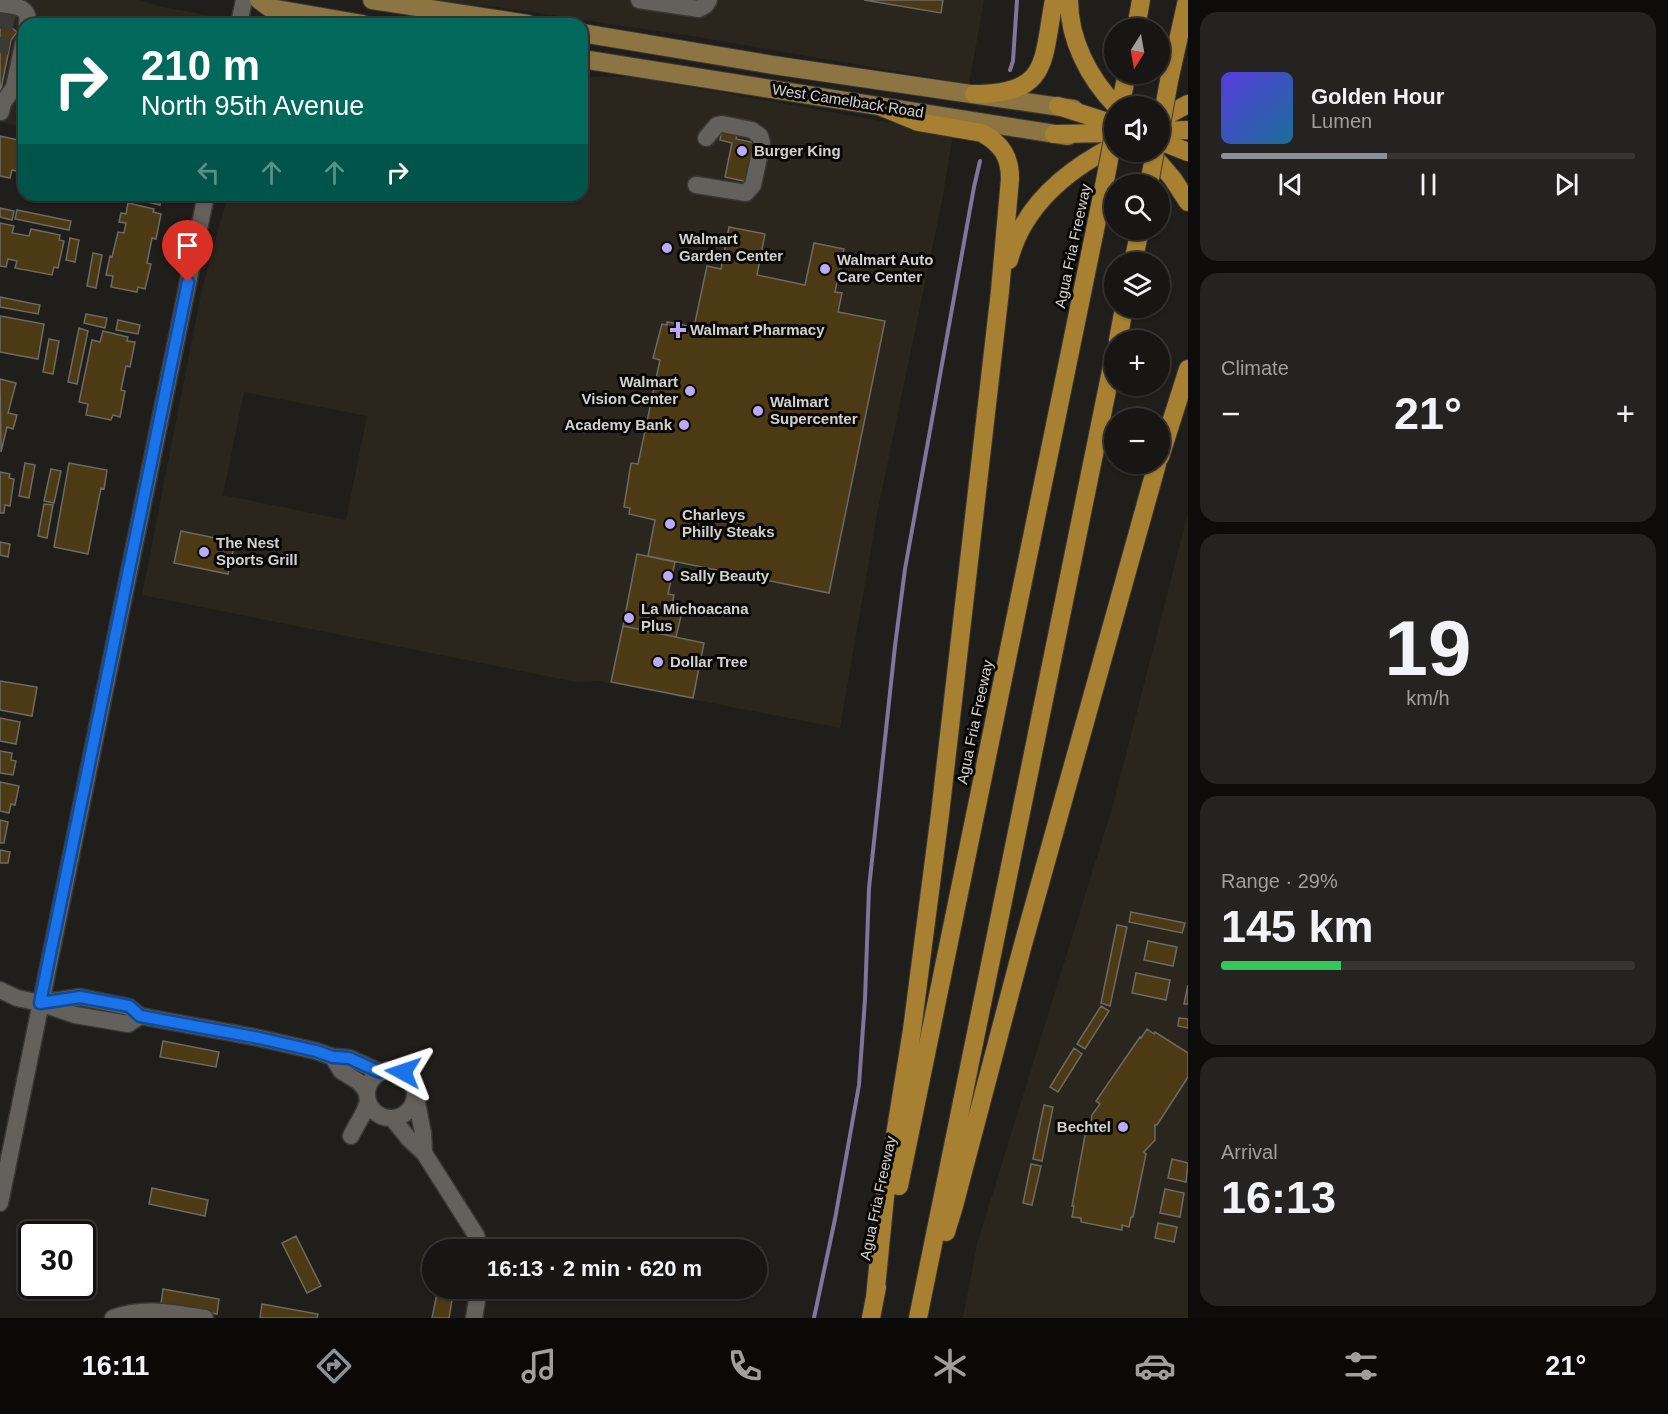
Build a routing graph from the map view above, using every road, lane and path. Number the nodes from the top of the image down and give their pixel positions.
1 (244, 0) edge
2 (259, 0) edge
3 (372, 0) edge
4 (639, 0) edge
5 (710, 0) edge
6 (1054, 0) edge
7 (1069, 0) edge
8 (1141, 0) edge
9 (1187, 0) edge
10 (0, 4) edge
11 (29, 18) edge
12 (240, 18) edge
13 (328, 18) edge
14 (481, 18) edge
15 (1138, 18) edge
16 (588, 34) edge
17 (588, 45) edge
18 (588, 60) edge
19 (609, 63) junction
20 (795, 67) junction
21 (18, 68) edge
22 (974, 94) junction
23 (1110, 96) edge
24 (1166, 96) edge
25 (1188, 104) edge
26 (879, 106) junction
27 (1058, 106) junction
28 (1, 112) edge
29 (1104, 113) edge
30 (1170, 115) edge
31 (1104, 121) edge
32 (1170, 124) edge
33 (1188, 128) edge
34 (1170, 130) edge
35 (1104, 133) edge
36 (1054, 134) junction
37 (705, 138) dead end
38 (1104, 143) edge
39 (1170, 145) edge
40 (1104, 151) edge
41 (1170, 152) edge
42 (1188, 153) edge
43 (1109, 162) edge
44 (1159, 162) edge
45 (696, 186) dead end
46 (205, 201) edge
47 (1188, 202) edge
48 (1000, 291) junction
49 (1188, 369) edge
50 (1106, 396) edge
51 (1170, 426) edge
52 (1154, 474) edge
53 (0, 990) edge
54 (40, 1003) junction
55 (333, 1057) junction
56 (380, 1072) junction
57 (367, 1097) junction
58 (416, 1098) junction
59 (387, 1117) junction
60 (424, 1153) junction
61 (0, 1203) edge
62 (477, 1239) edge
63 (875, 1298) junction
64 (477, 1299) edge
65 (919, 1313) edge
66 (113, 1318) edge
67 (205, 1318) edge
68 (474, 1318) edge
69 (871, 1318) edge

1 - 12 street
2 - 13 main road
3 - 14 main road
4 - 5 street
6 - 22 highway
7 - 23 highway
8 - 15 highway
9 - 24 highway, bridge
10 - 11 street
16 - 20 main road, West Camelback Road
17 - 19 main road
18 - 19 main road, West Camelback Road
19 - 20 main road
19 - 26 main road, West Camelback Road
20 - 22 main road, West Camelback Road
21 - 28 street
22 - 27 main road, West Camelback Road
25 - 30 highway
26 - 36 main road, West Camelback Road
26 - 48 highway
27 - 29 main road, West Camelback Road
27 - 31 highway
32 - 33 main road
33 - 34 highway
35 - 36 highway
36 - 38 main road, West Camelback Road
37 - 45 street
39 - 42 highway
40 - 48 highway
41 - 42 main road
43 - 63 highway, Agua Fria Freeway, bridge
44 - 47 highway
46 - 54 street
48 - 63 highway
49 - 51 highway
50 - 65 highway
52 - 65 highway
53 - 54 street
54 - 55 street
54 - 61 street
55 - 56 street
55 - 57 street
56 - 57 street
56 - 58 street
57 - 59 street
57 - 59 street
58 - 59 street
58 - 60 street
59 - 60 street
60 - 62 street
63 - 69 highway, Agua Fria Freeway
64 - 68 street
66 - 67 street

